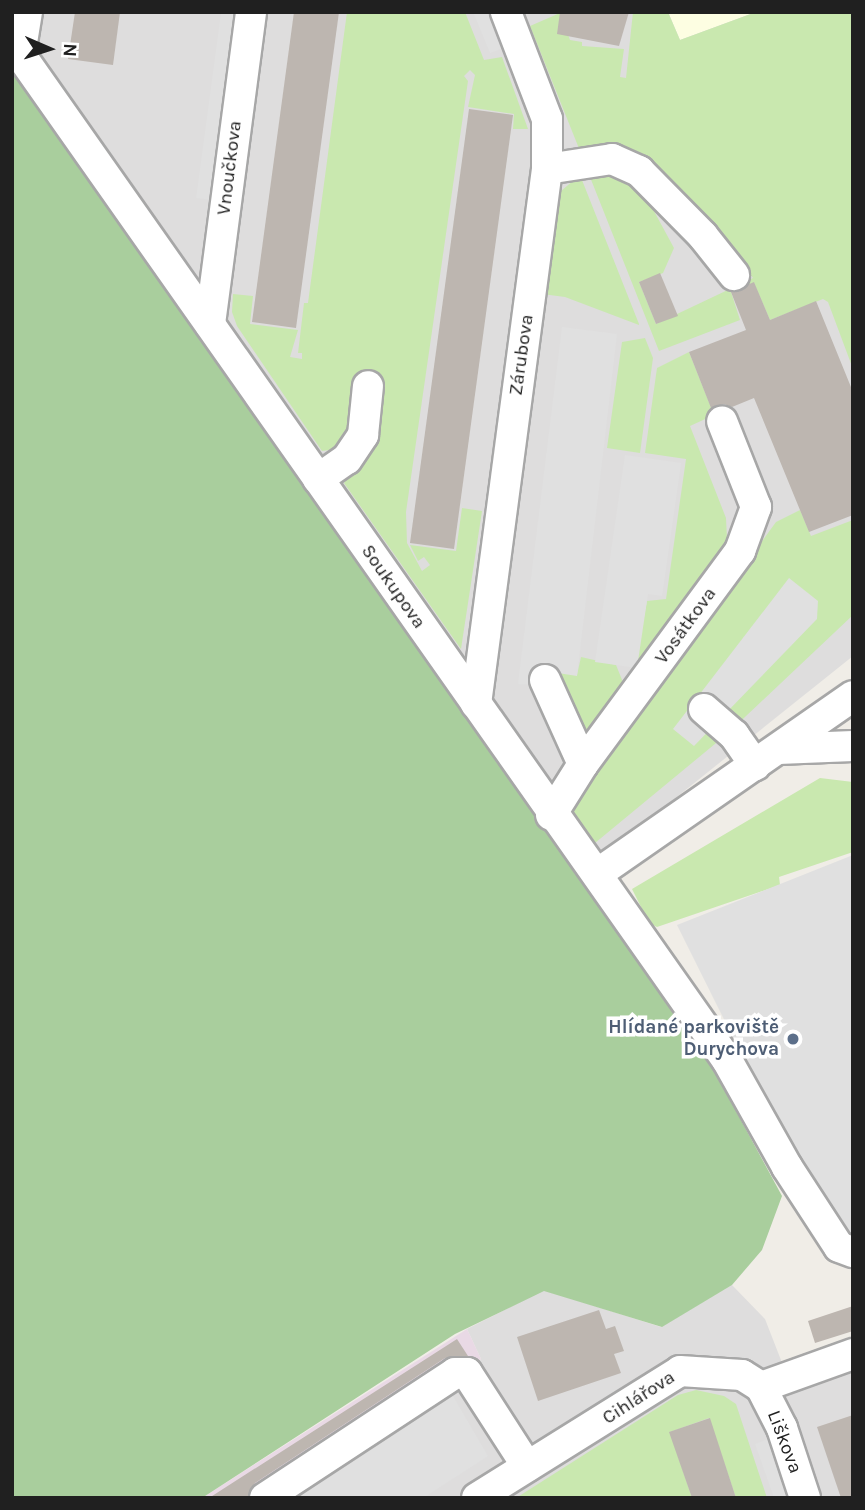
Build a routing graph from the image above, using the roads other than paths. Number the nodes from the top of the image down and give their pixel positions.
1 (27, 12) edge
2 (251, 12) edge
3 (506, 12) edge
4 (16, 49) edge
5 (547, 169) junction
6 (734, 275) dead end
7 (210, 324) junction
8 (368, 386) dead end
9 (722, 421) dead end
10 (318, 479) junction
11 (545, 680) dead end
12 (853, 695) edge
13 (475, 704) junction
14 (704, 709) dead end
15 (853, 746) edge
16 (766, 757) junction
17 (583, 764) junction
18 (551, 815) junction
19 (597, 874) junction
20 (853, 1252) edge
21 (853, 1354) edge
22 (761, 1388) junction
23 (527, 1466) junction
24 (265, 1498) edge
25 (477, 1498) edge
26 (805, 1498) edge

1 - 4 street
2 - 7 street, Vnoučkova
3 - 5 street, Zárubova
4 - 7 street, Soukupova
5 - 6 street
5 - 13 street, Zárubova
7 - 10 street, Soukupova
8 - 10 street
9 - 17 street, Vosátkova
10 - 13 street, Soukupova
11 - 17 street
12 - 16 street
13 - 18 street, Soukupova
14 - 16 street
15 - 16 street
16 - 19 street
17 - 18 street, Vosátkova
18 - 19 street, Soukupova
19 - 20 street, Soukupova
21 - 22 street
22 - 23 street, Cihlářova
22 - 26 street, Liškova
23 - 24 street
23 - 25 street, Cihlářova

